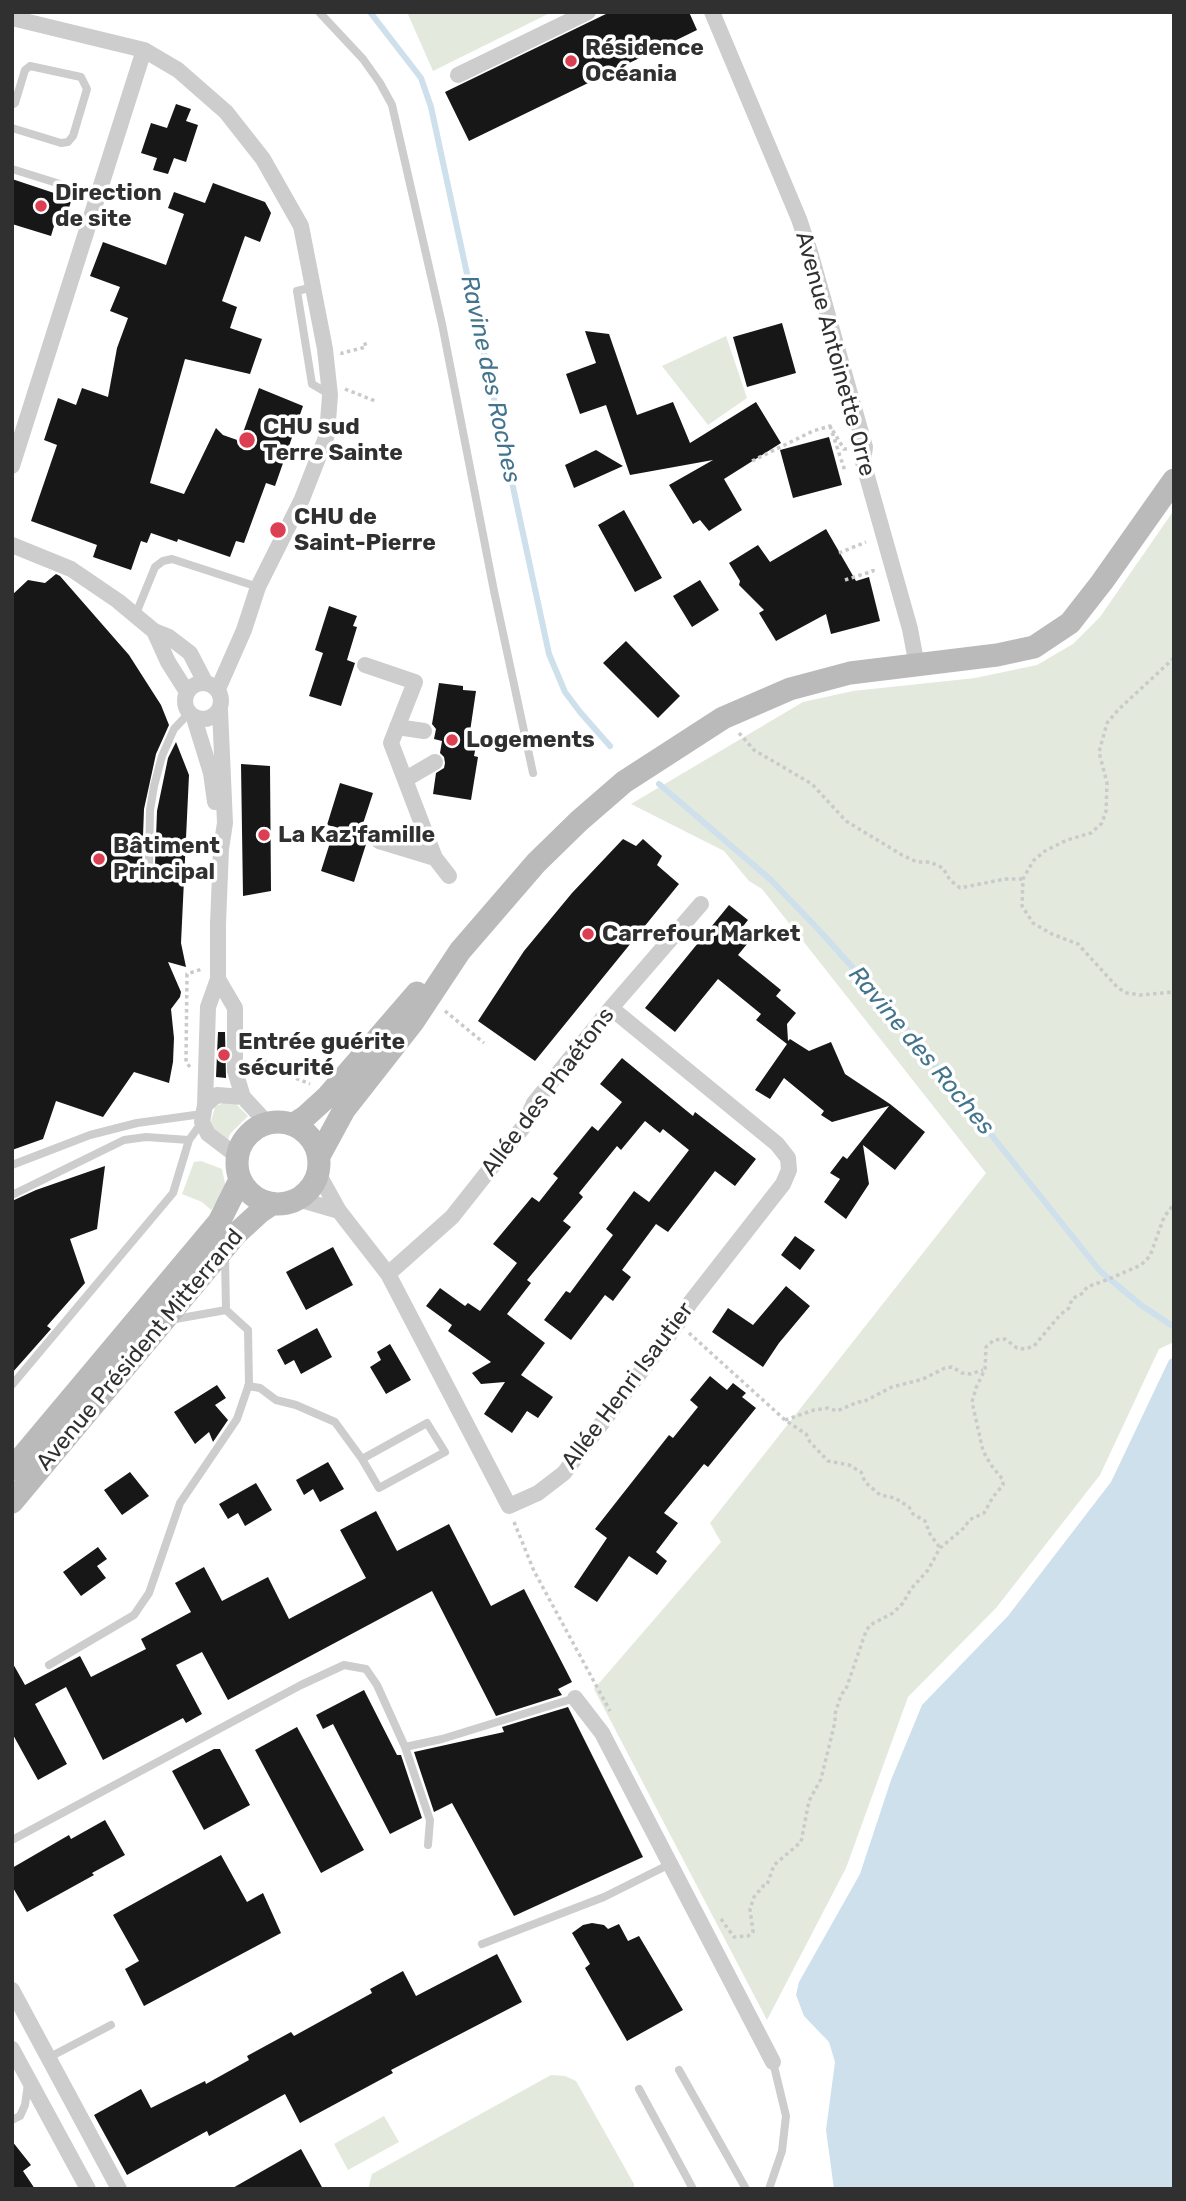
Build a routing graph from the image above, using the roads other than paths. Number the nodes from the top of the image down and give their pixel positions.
1 (319, 12) edge
2 (588, 12) edge
3 (712, 12) edge
4 (12, 18) edge
5 (145, 50) junction
6 (458, 75) dead end
7 (12, 105) edge
8 (12, 128) edge
9 (12, 169) edge
10 (60, 184) dead end
11 (16, 440) edge
12 (12, 466) edge
13 (1174, 480) edge
14 (12, 545) edge
15 (258, 587) junction
16 (135, 616) junction
17 (154, 631) junction
18 (365, 665) dead end
19 (917, 666) junction
20 (211, 686) junction
21 (187, 692) junction
22 (220, 710) junction
23 (192, 715) junction
24 (397, 727) junction
25 (424, 731) dead end
26 (435, 762) dead end
27 (533, 773) dead end
28 (405, 779) junction
29 (379, 841) dead end
30 (221, 849) junction
31 (435, 858) junction
32 (149, 864) dead end
33 (449, 876) dead end
34 (701, 904) dead end
35 (460, 951) junction
36 (218, 979) junction
37 (611, 1008) junction
38 (243, 1097) junction
39 (203, 1114) junction
40 (267, 1123) junction
41 (294, 1124) junction
42 (189, 1140) junction
43 (237, 1156) junction
44 (319, 1164) junction
45 (12, 1165) edge
46 (240, 1180) junction
47 (12, 1195) edge
48 (298, 1199) junction
49 (272, 1204) junction
50 (339, 1211) junction
51 (225, 1247) junction
52 (388, 1274) junction
53 (226, 1310) junction
54 (160, 1323) junction
55 (12, 1385) edge
56 (248, 1386) junction
57 (362, 1459) junction
58 (12, 1469) edge
59 (12, 1502) edge
60 (49, 1665) dead end
61 (575, 1698) joint
62 (405, 1747) junction
63 (12, 1840) edge
64 (428, 1845) dead end
65 (670, 1864) junction
66 (482, 1944) dead end
67 (12, 1990) edge
68 (111, 2025) dead end
69 (12, 2049) edge
70 (48, 2058) junction
71 (773, 2062) joint
72 (679, 2070) dead end
73 (27, 2075) junction
74 (639, 2089) dead end
75 (12, 2120) edge
76 (88, 2189) edge
77 (119, 2189) edge
78 (693, 2189) edge
79 (746, 2189) edge
80 (769, 2189) edge

1 - 27 lane
2 - 6 street
3 - 19 street, Avenue Antoinette Orre
4 - 5 street
5 - 11 street
5 - 15 street
7 - 8 lane
9 - 10 lane
11 - 12 street
13 - 19 main road
14 - 16 street
15 - 16 lane
15 - 20 street
16 - 17 street
17 - 20 street
17 - 21 street
18 - 24 street
19 - 35 main road
20 - 21 street
20 - 22 street
21 - 23 street
22 - 23 street
22 - 30 street
23 - 30 street
23 - 32 lane
24 - 25 street
24 - 28 street
26 - 28 street
28 - 31 street
29 - 31 street
30 - 36 street
31 - 33 street
34 - 37 street, Allée des Phaétons
35 - 41 main road
35 - 44 main road
36 - 38 street
36 - 39 street
37 - 52 street, Allée des Phaétons
37 - 52 street, Allée Henri Isautier
38 - 39 street
38 - 40 street
39 - 42 lane
39 - 43 street
39 - 45 lane
40 - 41 main road
40 - 43 main road
41 - 44 main road
42 - 47 lane
42 - 55 lane
43 - 46 main road
44 - 48 main road
44 - 50 street
46 - 49 main road
46 - 58 main road, Avenue Président Mitterrand
48 - 49 main road
48 - 50 street
49 - 51 main road, Avenue Président Mitterrand
50 - 52 street
51 - 53 lane
51 - 54 main road, Avenue Président Mitterrand
53 - 54 lane
53 - 56 lane
54 - 59 main road, Avenue Président Mitterrand
56 - 57 lane
56 - 60 lane
57 - 57 lane
61 - 62 lane
61 - 65 street
62 - 63 lane
62 - 64 lane
65 - 66 lane
65 - 71 street
67 - 70 street
68 - 70 lane
69 - 73 street
70 - 77 street
71 - 80 lane
72 - 79 lane
73 - 75 lane
73 - 76 street
74 - 78 lane

